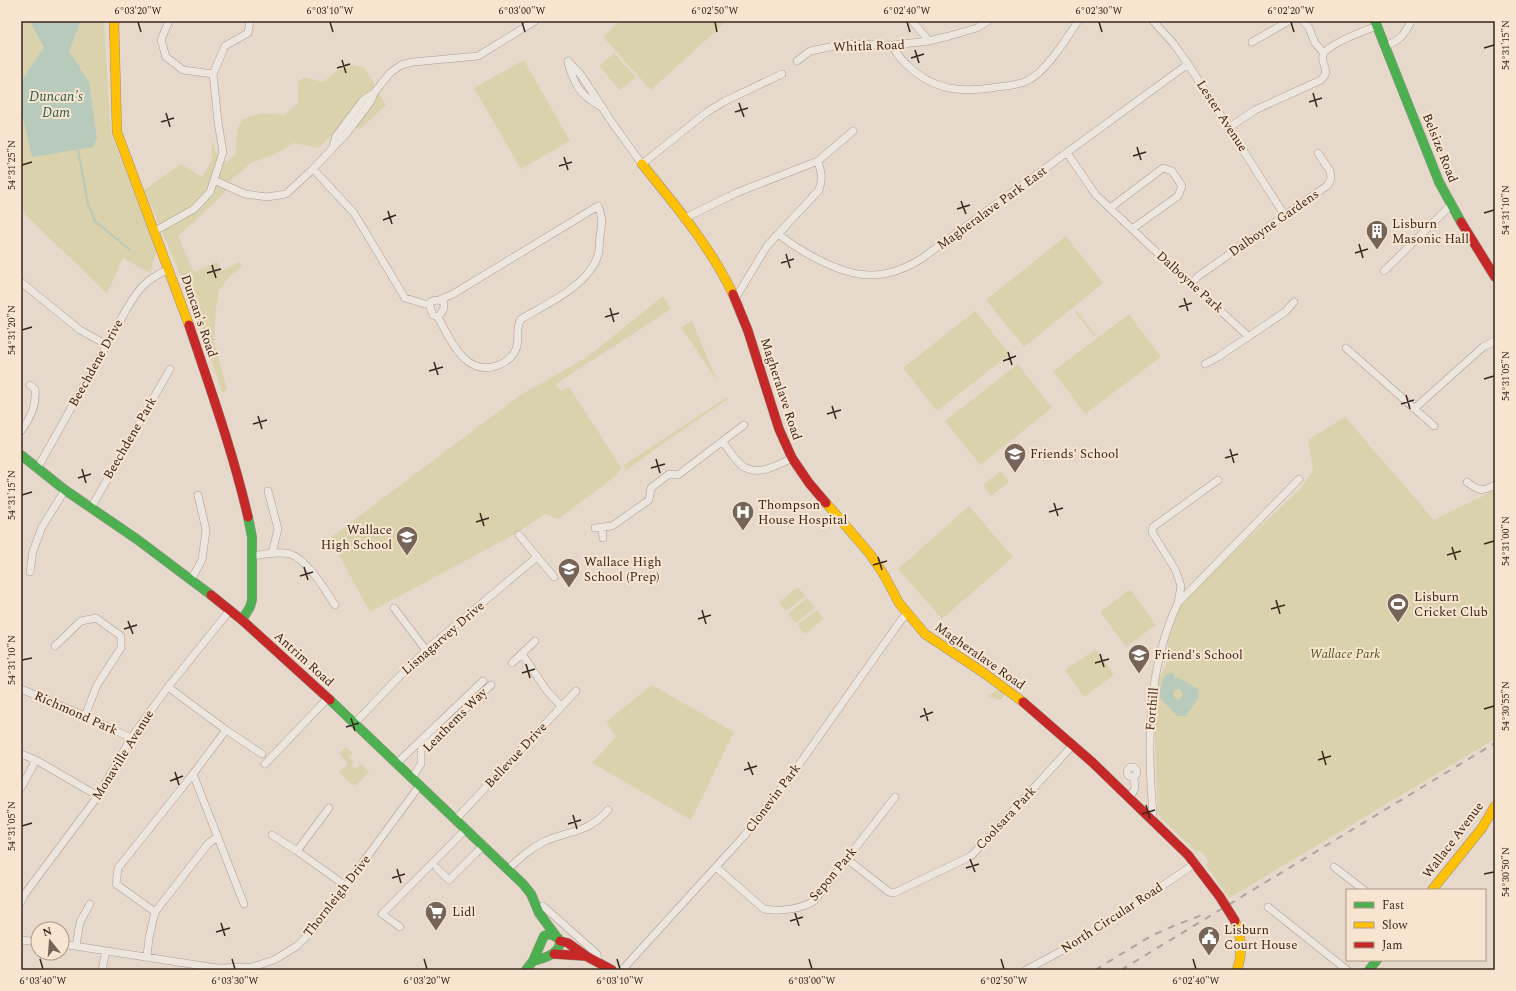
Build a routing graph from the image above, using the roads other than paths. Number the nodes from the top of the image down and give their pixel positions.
1 (114, 21) edge
2 (169, 21) edge
3 (250, 21) edge
4 (534, 21) edge
5 (912, 21) edge
6 (988, 21) edge
7 (1078, 21) edge
8 (1153, 21) edge
9 (1289, 21) edge
10 (1303, 21) edge
11 (1411, 21) edge
12 (1376, 24) edge
13 (929, 41) junction
14 (1252, 42) dead end
15 (893, 45) junction
16 (1385, 46) junction
17 (1324, 53) junction
18 (797, 61) dead end
19 (1188, 64) junction
20 (214, 74) junction
21 (782, 74) dead end
22 (601, 108) junction
23 (1230, 127) junction
24 (853, 131) dead end
25 (1067, 153) junction
26 (1318, 153) dead end
27 (818, 160) junction
28 (642, 164) junction
29 (313, 169) junction
30 (214, 180) junction
31 (1451, 205) junction
32 (1110, 208) junction
33 (1285, 216) junction
34 (685, 218) junction
35 (1132, 230) junction
36 (155, 231) junction
37 (778, 234) junction
38 (169, 269) junction
39 (1384, 271) dead end
40 (1494, 271) edge
41 (21, 282) edge
42 (1192, 284) junction
43 (735, 299) junction
44 (439, 300) junction
45 (1294, 302) dead end
46 (429, 304) junction
47 (438, 317) junction
48 (1248, 336) junction
49 (1495, 341) edge
50 (107, 345) junction
51 (1346, 348) dead end
52 (1205, 364) dead end
53 (170, 369) dead end
54 (30, 385) dead end
55 (1414, 408) junction
56 (744, 425) dead end
57 (1434, 426) dead end
58 (21, 431) edge
59 (723, 442) junction
60 (21, 455) edge
61 (792, 458) junction
62 (38, 470) junction
63 (1299, 479) dead end
64 (1218, 480) dead end
65 (1467, 482) dead end
66 (1495, 485) edge
67 (65, 490) junction
68 (268, 492) dead end
69 (198, 495) dead end
70 (91, 508) junction
71 (519, 535) dead end
72 (603, 538) dead end
73 (272, 553) junction
74 (253, 556) junction
75 (537, 558) junction
76 (30, 572) dead end
77 (554, 577) dead end
78 (192, 580) junction
79 (1178, 603) junction
80 (335, 605) dead end
81 (394, 608) dead end
82 (230, 610) junction
83 (907, 613) junction
84 (242, 620) junction
85 (535, 641) dead end
86 (55, 646) dead end
87 (426, 650) junction
88 (522, 654) junction
89 (512, 663) dead end
90 (483, 681) dead end
91 (491, 685) dead end
92 (168, 687) junction
93 (21, 689) edge
94 (576, 691) dead end
95 (328, 698) junction
96 (561, 706) junction
97 (85, 716) junction
98 (354, 724) junction
99 (226, 730) junction
100 (131, 738) junction
101 (1074, 745) junction
102 (21, 754) edge
103 (262, 754) dead end
104 (36, 760) junction
105 (264, 764) dead end
106 (396, 764) junction
107 (193, 774) junction
108 (1133, 776) dead end
109 (412, 778) junction
110 (420, 785) junction
111 (21, 788) edge
112 (98, 796) junction
113 (894, 797) dead end
114 (1130, 797) junction
115 (1495, 806) edge
116 (329, 808) dead end
117 (608, 810) dead end
118 (1152, 818) junction
119 (456, 819) junction
120 (466, 829) junction
121 (272, 835) dead end
122 (217, 837) junction
123 (484, 845) junction
124 (297, 851) junction
125 (847, 859) junction
126 (1196, 863) junction
127 (1334, 867) dead end
128 (437, 868) dead end
129 (717, 868) junction
130 (508, 869) junction
131 (346, 886) junction
132 (1363, 889) edge
133 (1433, 889) edge
134 (21, 902) edge
135 (90, 904) dead end
136 (244, 904) dead end
137 (1268, 907) dead end
138 (541, 910) junction
139 (155, 912) junction
140 (400, 927) dead end
141 (568, 928) junction
142 (558, 938) junction
143 (540, 943) junction
144 (70, 945) edge
145 (76, 946) junction
146 (106, 950) junction
147 (552, 954) junction
148 (147, 956) junction
149 (586, 956) junction
150 (533, 961) junction
151 (1376, 961) edge
152 (598, 962) junction
153 (102, 970) edge
154 (526, 970) edge
155 (610, 970) edge
156 (622, 970) edge
157 (1026, 970) edge
158 (1237, 970) edge
159 (1347, 970) edge
160 (1369, 970) edge

1 - 36 street, Duncan's Road
2 - 20 street
3 - 20 street
4 - 29 street
5 - 13 street
6 - 13 street, Whitla Road
7 - 15 street
8 - 19 street, Lester Avenue
9 - 14 street
10 - 17 street
11 - 16 street
12 - 16 street, Belsize Road
12 - 17 street
13 - 15 street, Whitla Road
15 - 18 street, Whitla Road
16 - 31 street, Belsize Road
17 - 23 street
19 - 23 street, Lester Avenue
19 - 25 street, Magheralave Park East
20 - 30 street
21 - 28 street
22 - 22 street, Magheralave Road
22 - 28 street, Magheralave Road
23 - 33 street, Lester Avenue
24 - 27 street
25 - 32 street, Dalboyne Park
25 - 37 street, Magheralave Park East
26 - 33 street, Dalboyne Gardens
27 - 34 street
27 - 37 street
28 - 34 street, Magheralave Road
29 - 30 street
29 - 46 street
30 - 36 street
31 - 39 street
31 - 40 street, Belsize Road
32 - 35 street, Dalboyne Park
32 - 35 street
33 - 42 street, Dalboyne Gardens
34 - 43 street, Magheralave Road
35 - 42 street, Dalboyne Park
36 - 38 street, Duncan's Road
37 - 43 street
38 - 50 street, Beechdene Drive
38 - 74 street, Duncan's Road
41 - 50 street
42 - 48 street, Dalboyne Park
43 - 61 street, Magheralave Road
44 - 46 street
44 - 47 street
44 - 47 street
45 - 48 street
46 - 47 street
48 - 52 street
49 - 55 street
50 - 62 street, Beechdene Drive
51 - 55 street
53 - 70 street, Beechdene Park
54 - 58 street
55 - 57 street
56 - 59 street
59 - 61 street
59 - 72 street
60 - 62 street, Antrim Road
61 - 83 street, Magheralave Road
62 - 67 street, Antrim Road
63 - 79 street, Forthill
64 - 79 street, Forthill
65 - 66 street
67 - 70 street, Antrim Road
67 - 76 street
68 - 73 street
69 - 78 street
70 - 78 street, Antrim Road
71 - 75 street
73 - 74 street
73 - 80 street
74 - 84 street, Duncan's Road
75 - 77 street
75 - 87 street, Lisnagarvey Drive
78 - 82 street, Antrim Road
79 - 118 street, Forthill
81 - 87 street
82 - 84 street, Antrim Road
82 - 92 street, Monaville Avenue
83 - 101 street, Magheralave Road
83 - 129 street, Clonevin Park
84 - 95 street, Antrim Road
85 - 88 street
86 - 97 street
87 - 98 street, Lisnagarvey Drive
88 - 89 street
88 - 96 street
90 - 106 street
91 - 109 street, Leathems Way
92 - 99 street
92 - 100 street, Monaville Avenue
93 - 97 street, Richmond Park
94 - 96 street, Bellevue Drive
95 - 98 street, Antrim Road
95 - 105 street
96 - 119 street, Bellevue Drive
97 - 100 street, Richmond Park
98 - 106 street, Antrim Road
99 - 103 street
99 - 107 street
100 - 112 street, Monaville Avenue
101 - 114 street, Magheralave Road
101 - 125 street, Coolsara Park
102 - 104 street
104 - 111 street
104 - 112 street
106 - 109 street, Antrim Road
107 - 122 street
107 - 139 street
108 - 114 street
109 - 110 street, Antrim Road
110 - 119 street, Antrim Road
110 - 131 street, Thornleigh Drive
112 - 134 street, Monaville Avenue
113 - 125 street, Sepon Park
114 - 118 street, Magheralave Road
115 - 133 street, Wallace Avenue
116 - 124 street
117 - 130 street
118 - 126 street, Magheralave Road
119 - 120 street, Antrim Road
120 - 123 street, Antrim Road
120 - 140 street
121 - 124 street
122 - 136 street
122 - 139 street
123 - 128 street
123 - 130 street, Antrim Road
124 - 131 street
125 - 129 street, Sepon Park
126 - 157 street, North Circular Road
126 - 158 street, Magheralave Road, bridge
127 - 132 street
129 - 156 street, Clonevin Park
130 - 138 street, Antrim Road
131 - 148 street, Thornleigh Drive
135 - 145 street
137 - 159 street
138 - 141 street
138 - 142 street, Antrim Road
138 - 143 street, Antrim Road
139 - 148 street
141 - 142 street
141 - 152 street
142 - 143 street
142 - 147 street
142 - 149 street, Antrim Road
143 - 147 street
143 - 150 street
144 - 145 street, Thornleigh Drive
145 - 146 street, Thornleigh Drive
146 - 148 street, Thornleigh Drive
146 - 153 street
147 - 149 street, Antrim Road
147 - 150 street
149 - 152 street, Antrim Road
150 - 154 street
151 - 160 street
152 - 155 street, Antrim Road

